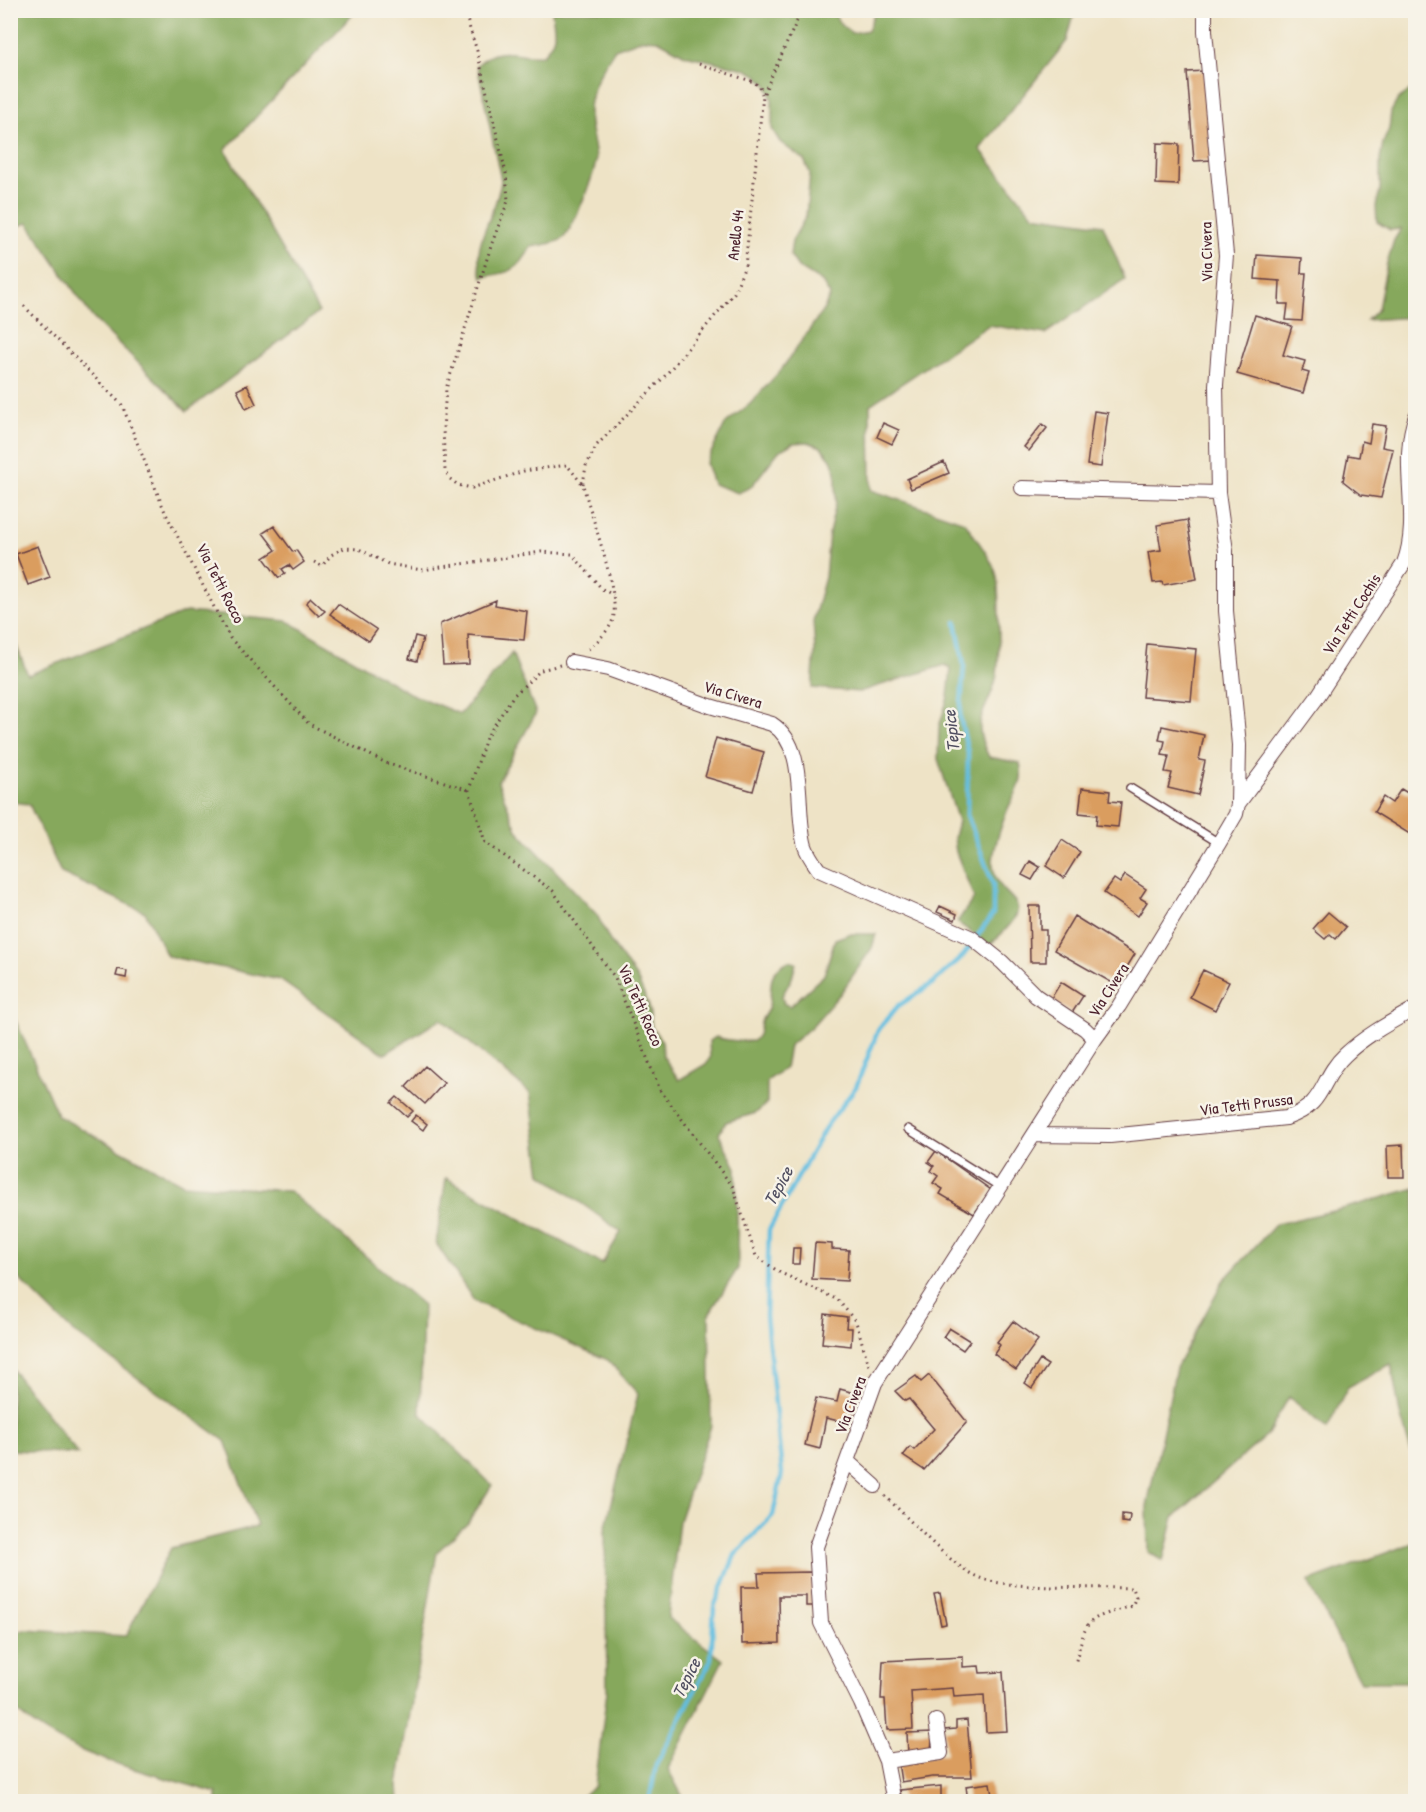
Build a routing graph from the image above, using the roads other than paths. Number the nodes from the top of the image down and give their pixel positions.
1 (1205, 10) edge
2 (1416, 416) edge
3 (1022, 488) dead end
4 (1218, 493) junction
5 (572, 662) road end
6 (1130, 788) dead end
7 (1238, 804) junction
8 (1219, 843) junction
9 (1416, 1008) edge
10 (1095, 1039) junction
11 (908, 1129) dead end
12 (1036, 1135) junction
13 (1002, 1188) junction
14 (847, 1461) junction
15 (875, 1486) road end
16 (936, 1722) dead end
17 (886, 1761) junction
18 (894, 1802) edge

1 - 4 street, Via Civera
2 - 7 street, Via Tetti Cochis
3 - 4 street
4 - 7 street, Via Civera
5 - 10 street, Via Civera
6 - 8 lane
7 - 8 street, Via Civera
8 - 10 street, Via Civera
9 - 12 street, Via Tetti Prussa
10 - 12 street, Via Civera
11 - 13 lane
12 - 13 street, Via Civera
13 - 14 street, Via Civera
14 - 15 street, Via Civera
14 - 17 street, Via Civera
16 - 17 street
17 - 18 street, Via Civera

